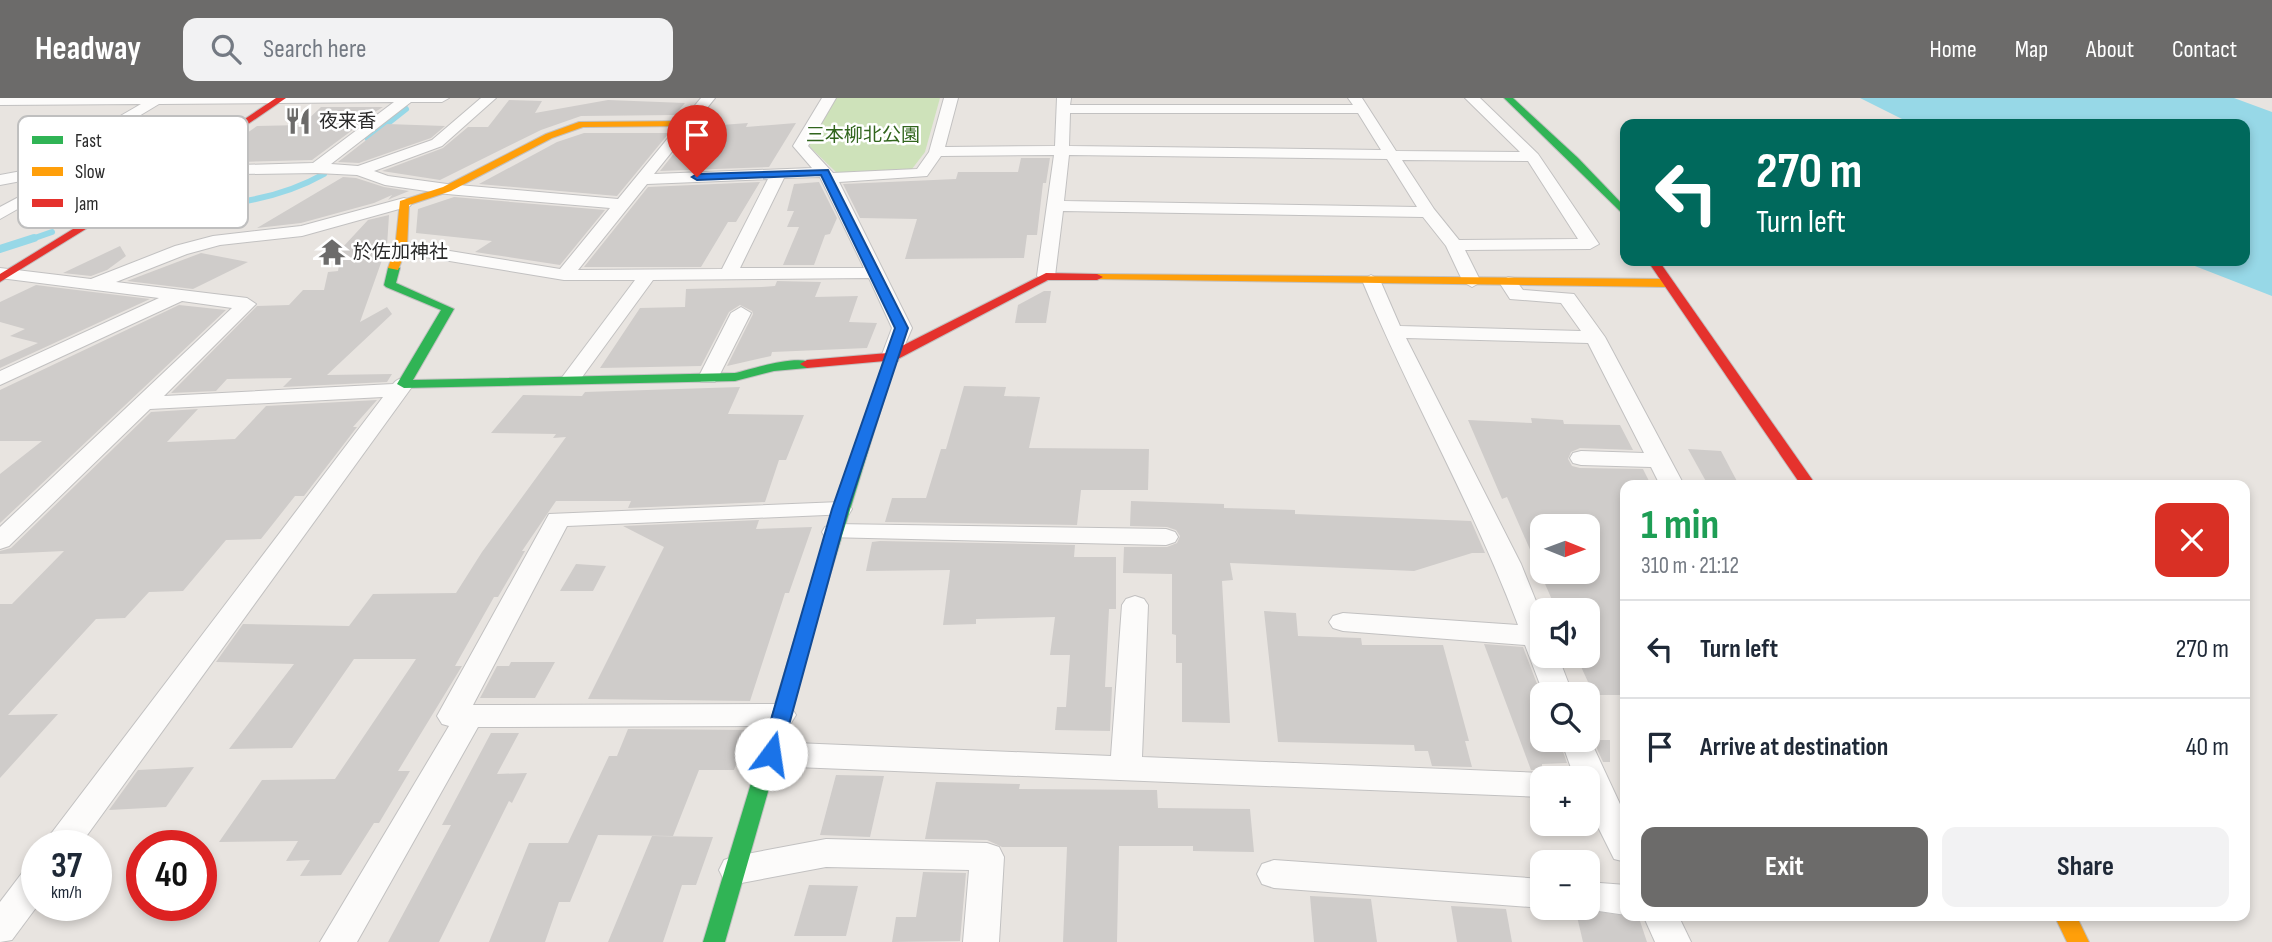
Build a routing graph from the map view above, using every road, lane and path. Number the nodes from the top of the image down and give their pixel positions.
1 (408, 98) edge
2 (442, 98) edge
3 (489, 98) edge
4 (708, 98) edge
5 (829, 98) edge
6 (950, 98) edge
7 (1472, 98) edge
8 (1508, 98) edge
9 (159, 99) edge
10 (281, 99) edge
11 (42, 100) edge
12 (0, 101) edge
13 (1064, 103) edge
14 (1358, 104) edge
15 (10, 116) dead end
16 (130, 116) edge
17 (248, 121) edge
18 (684, 124) junction
19 (1061, 150) junction
20 (936, 152) junction
21 (1393, 155) junction
22 (1533, 157) junction
23 (317, 168) junction
24 (248, 169) edge
25 (359, 171) junction
26 (778, 175) junction
27 (827, 175) junction
28 (18, 177) edge
29 (643, 179) junction
30 (0, 180) edge
31 (447, 189) junction
32 (404, 203) junction
33 (18, 204) edge
34 (623, 204) junction
35 (1057, 206) junction
36 (1620, 208) edge
37 (1428, 212) junction
38 (0, 214) edge
39 (80, 228) edge
40 (1454, 245) junction
41 (401, 248) junction
42 (1657, 266) edge
43 (875, 273) junction
44 (3, 275) edge
45 (564, 275) junction
46 (728, 275) junction
47 (647, 276) junction
48 (1046, 276) junction
49 (1371, 280) junction
50 (1472, 282) junction
51 (1508, 282) junction
52 (1667, 283) junction
53 (93, 285) junction
54 (179, 296) junction
55 (741, 313) dead end
56 (1393, 332) junction
57 (1595, 337) junction
58 (891, 357) junction
59 (708, 378) junction
60 (0, 379) edge
61 (570, 380) junction
62 (401, 387) junction
63 (144, 403) junction
64 (1581, 458) dead end
65 (1660, 460) junction
66 (1670, 480) edge
67 (1805, 480) edge
68 (837, 521) junction
69 (1166, 537) dead end
70 (0, 541) edge
71 (1135, 605) dead end
72 (1343, 622) dead end
73 (1530, 622) edge
74 (1530, 647) edge
75 (781, 715) junction
76 (469, 717) junction
77 (771, 754) junction
78 (1126, 767) junction
79 (1530, 784) edge
80 (1600, 803) edge
81 (73, 830) edge
82 (1620, 838) edge
83 (736, 870) junction
84 (1274, 874) dead end
85 (1530, 893) edge
86 (1600, 898) edge
87 (1620, 900) edge
88 (21, 901) edge
89 (1663, 921) edge
90 (2068, 921) edge
91 (0, 929) edge
92 (338, 942) edge
93 (714, 942) edge
94 (981, 942) edge
95 (1673, 942) edge
96 (2078, 942) edge

1 - 2 street
1 - 10 street
1 - 23 street
3 - 25 street
4 - 18 street
5 - 27 street
6 - 20 street
7 - 22 street
8 - 36 street
9 - 10 street
9 - 11 street
9 - 16 street
10 - 17 street
11 - 12 street
11 - 15 street
13 - 14 street
13 - 19 street
14 - 21 street
18 - 29 street
18 - 31 street
19 - 20 street
19 - 21 street
19 - 35 street
20 - 27 street
21 - 22 street
21 - 37 street
22 - 40 street
23 - 24 street
23 - 25 street
25 - 31 street
26 - 27 street
26 - 29 street
26 - 46 street
27 - 43 street
28 - 30 street
29 - 34 street
31 - 32 street
31 - 34 street
32 - 41 street
32 - 53 street
33 - 38 street
34 - 45 street
35 - 37 street
35 - 48 street
37 - 40 street
39 - 44 street
40 - 50 street
41 - 45 street
41 - 62 street
42 - 52 street
43 - 46 street
43 - 58 street
44 - 53 street
45 - 47 street
46 - 47 street
47 - 61 street
48 - 49 street
48 - 58 street
49 - 50 street
49 - 56 street
50 - 51 street
51 - 52 street
51 - 57 street
52 - 67 street
53 - 54 street
54 - 60 street
54 - 63 street
55 - 59 street
56 - 57 street
56 - 73 street
57 - 65 street
58 - 59 street
58 - 68 street
59 - 61 street
61 - 62 street
62 - 63 street
62 - 81 street
63 - 70 street
64 - 65 street
65 - 66 street
68 - 69 street
68 - 75 street
68 - 76 street
71 - 78 street
72 - 74 street
75 - 76 street
75 - 77 street
76 - 92 street
77 - 78 street
77 - 83 street
78 - 79 street
80 - 82 street
83 - 93 street
83 - 94 street
84 - 85 street
86 - 87 street
88 - 91 street
89 - 95 street
90 - 96 street

